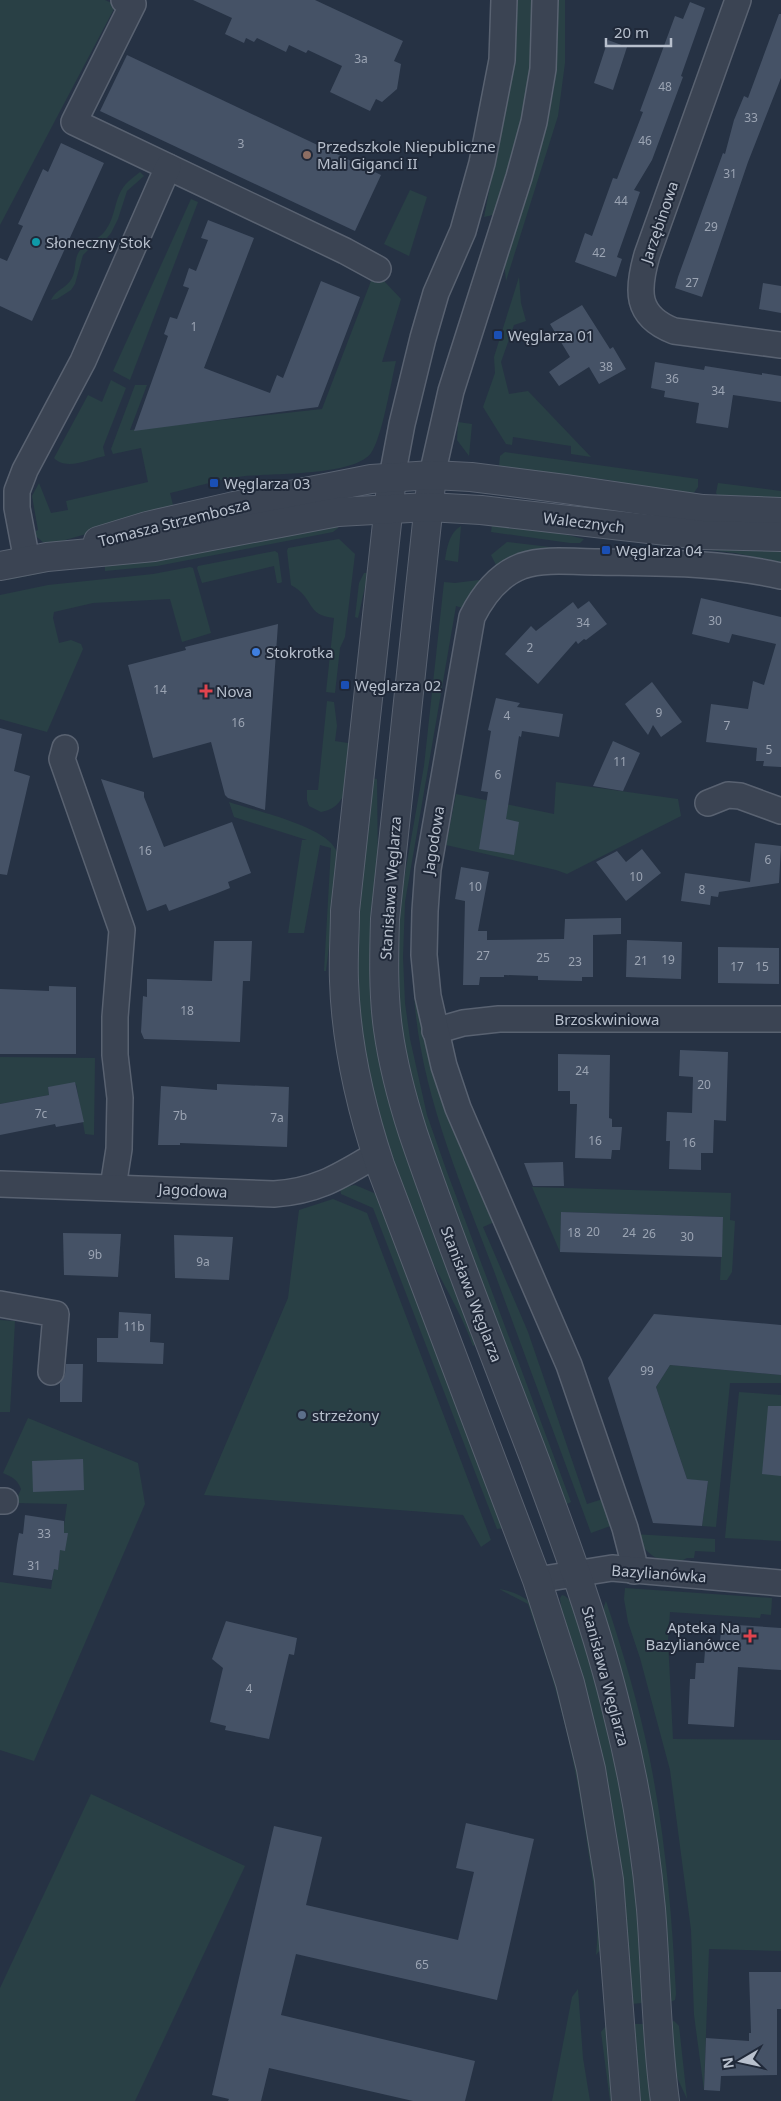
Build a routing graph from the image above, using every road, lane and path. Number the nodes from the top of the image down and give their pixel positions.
1 (124, 0) edge
2 (504, 0) edge
3 (545, 0) edge
4 (738, 0) edge
5 (168, 168) junction
6 (378, 269) dead end
7 (781, 345) edge
8 (432, 475) junction
9 (392, 477) junction
10 (428, 506) junction
11 (388, 509) junction
12 (781, 512) edge
13 (781, 537) edge
14 (37, 559) junction
15 (0, 566) edge
16 (781, 576) edge
17 (64, 748) dead end
18 (708, 803) dead end
19 (781, 811) edge
20 (781, 1020) edge
21 (435, 1031) junction
22 (377, 1154) junction
23 (0, 1184) edge
24 (113, 1187) junction
25 (0, 1304) edge
26 (51, 1372) dead end
27 (634, 1571) junction
28 (576, 1573) junction
29 (537, 1580) junction
30 (781, 1583) edge
31 (626, 2101) edge
32 (665, 2101) edge

1 - 5 street
2 - 9 street
3 - 8 street
4 - 7 street, Jarzębinowa
5 - 6 street
5 - 14 street
8 - 9 street, Walecznych
8 - 10 street, Stanisława Węglarza
8 - 12 street, Walecznych
9 - 11 street
9 - 14 street, Tomasza Strzembosza
10 - 11 street, Walecznych
10 - 13 street, Walecznych
10 - 28 street, Stanisława Węglarza
11 - 14 street, Tomasza Strzembosza
11 - 22 street
14 - 15 street, Tomasza Strzembosza
16 - 21 street, Jagodowa
17 - 24 street
18 - 19 street
20 - 21 street, Brzoskwiniowa
21 - 27 street, Jagodowa
22 - 24 street, Jagodowa
22 - 29 street
23 - 24 street, Jagodowa
25 - 26 street
27 - 28 street, Bazylianówka
27 - 30 street, Bazylianówka
28 - 29 street, Bazylianówka
28 - 32 street, Stanisława Węglarza
29 - 31 street

